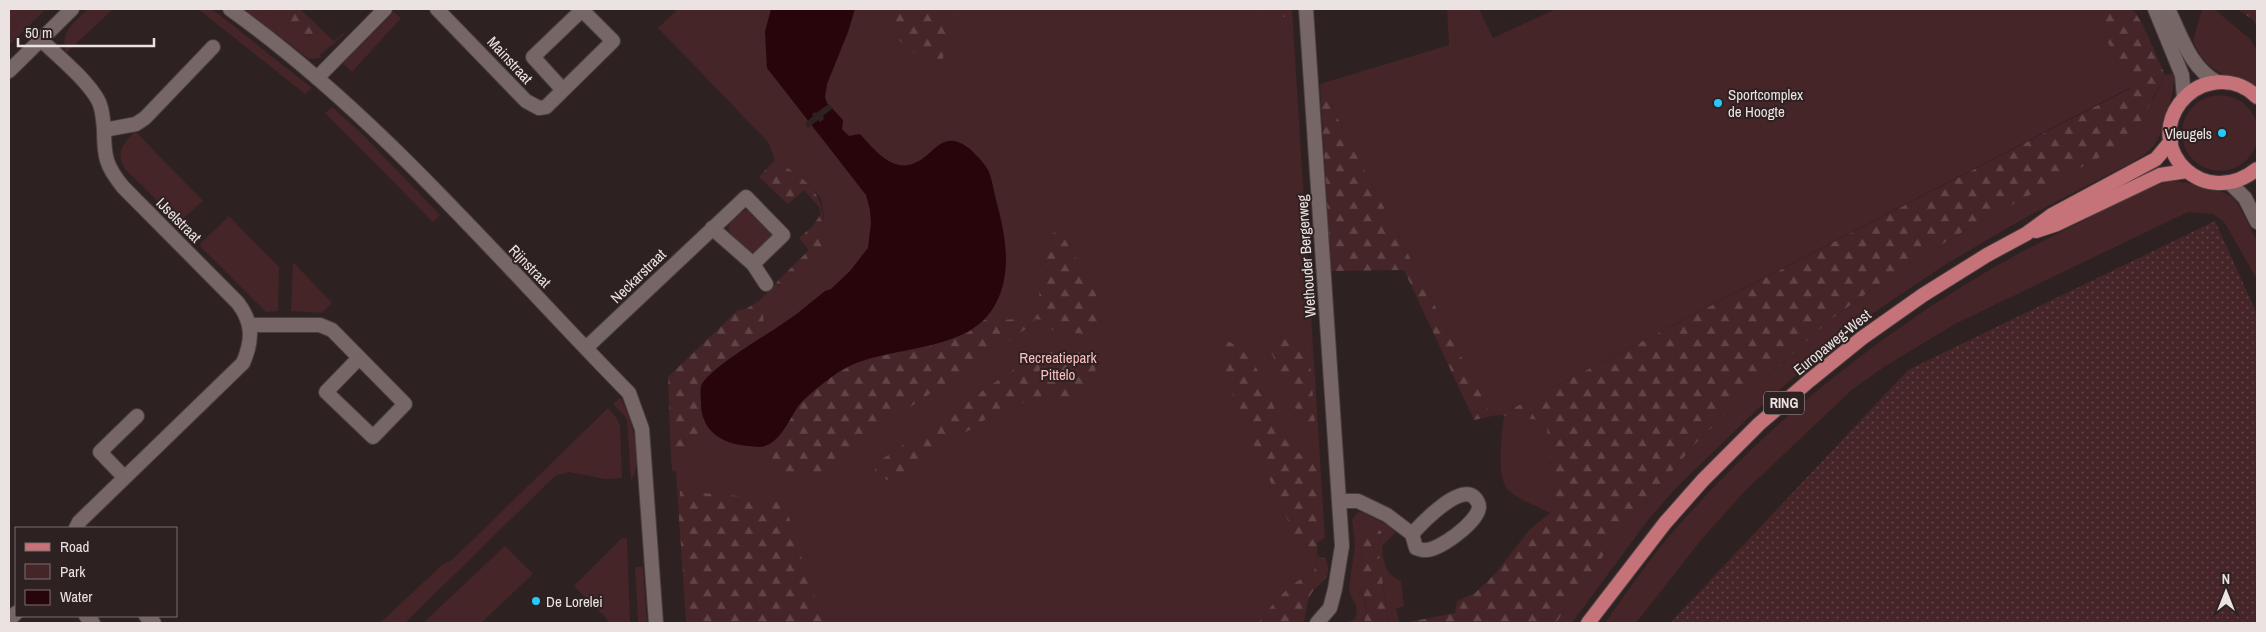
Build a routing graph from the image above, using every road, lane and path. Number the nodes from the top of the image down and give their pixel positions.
1 (72, 9) edge
2 (230, 9) edge
3 (385, 9) edge
4 (437, 9) edge
5 (1306, 9) edge
6 (2155, 9) edge
7 (2168, 9) edge
8 (41, 40) junction
9 (213, 47) dead end
10 (9, 71) edge
11 (317, 78) junction
12 (2217, 82) junction
13 (563, 90) junction
14 (2257, 97) edge
15 (2184, 98) junction
16 (104, 130) junction
17 (2170, 141) junction
18 (2257, 169) edge
19 (2187, 171) junction
20 (2230, 183) junction
21 (2257, 222) edge
22 (712, 228) junction
23 (2026, 234) junction
24 (753, 264) junction
25 (766, 284) dead end
26 (250, 325) junction
27 (587, 347) junction
28 (359, 358) junction
29 (138, 416) dead end
30 (124, 477) junction
31 (1340, 501) junction
32 (76, 527) edge
33 (1412, 534) junction
34 (656, 623) edge
35 (1317, 623) edge
36 (1588, 623) edge

1 - 8 street
2 - 11 street, Rijnstraat
3 - 11 street
4 - 13 street, Mainstraat
5 - 31 street, Wethouder Bergerweg
6 - 15 street
7 - 12 street
8 - 10 street
8 - 16 street, IJselstraat
9 - 16 street
11 - 27 street, Rijnstraat
12 - 14 main road
12 - 15 main road
13 - 13 street, Mainstraat
15 - 17 main road
16 - 26 street, IJselstraat
17 - 19 main road
17 - 23 main road, Europaweg-West / RING
18 - 20 main road
19 - 20 main road
19 - 23 main road, Europaweg-West / RING
20 - 21 street
22 - 24 street
22 - 24 street, Neckarstraat
22 - 27 street, Neckarstraat
23 - 36 main road, Europaweg-West / RING
24 - 25 street
26 - 28 street
26 - 30 street
27 - 34 street, Rijnstraat
28 - 28 street
29 - 30 street
30 - 32 street
31 - 33 street
31 - 35 street, Wethouder Bergerweg
33 - 33 street

